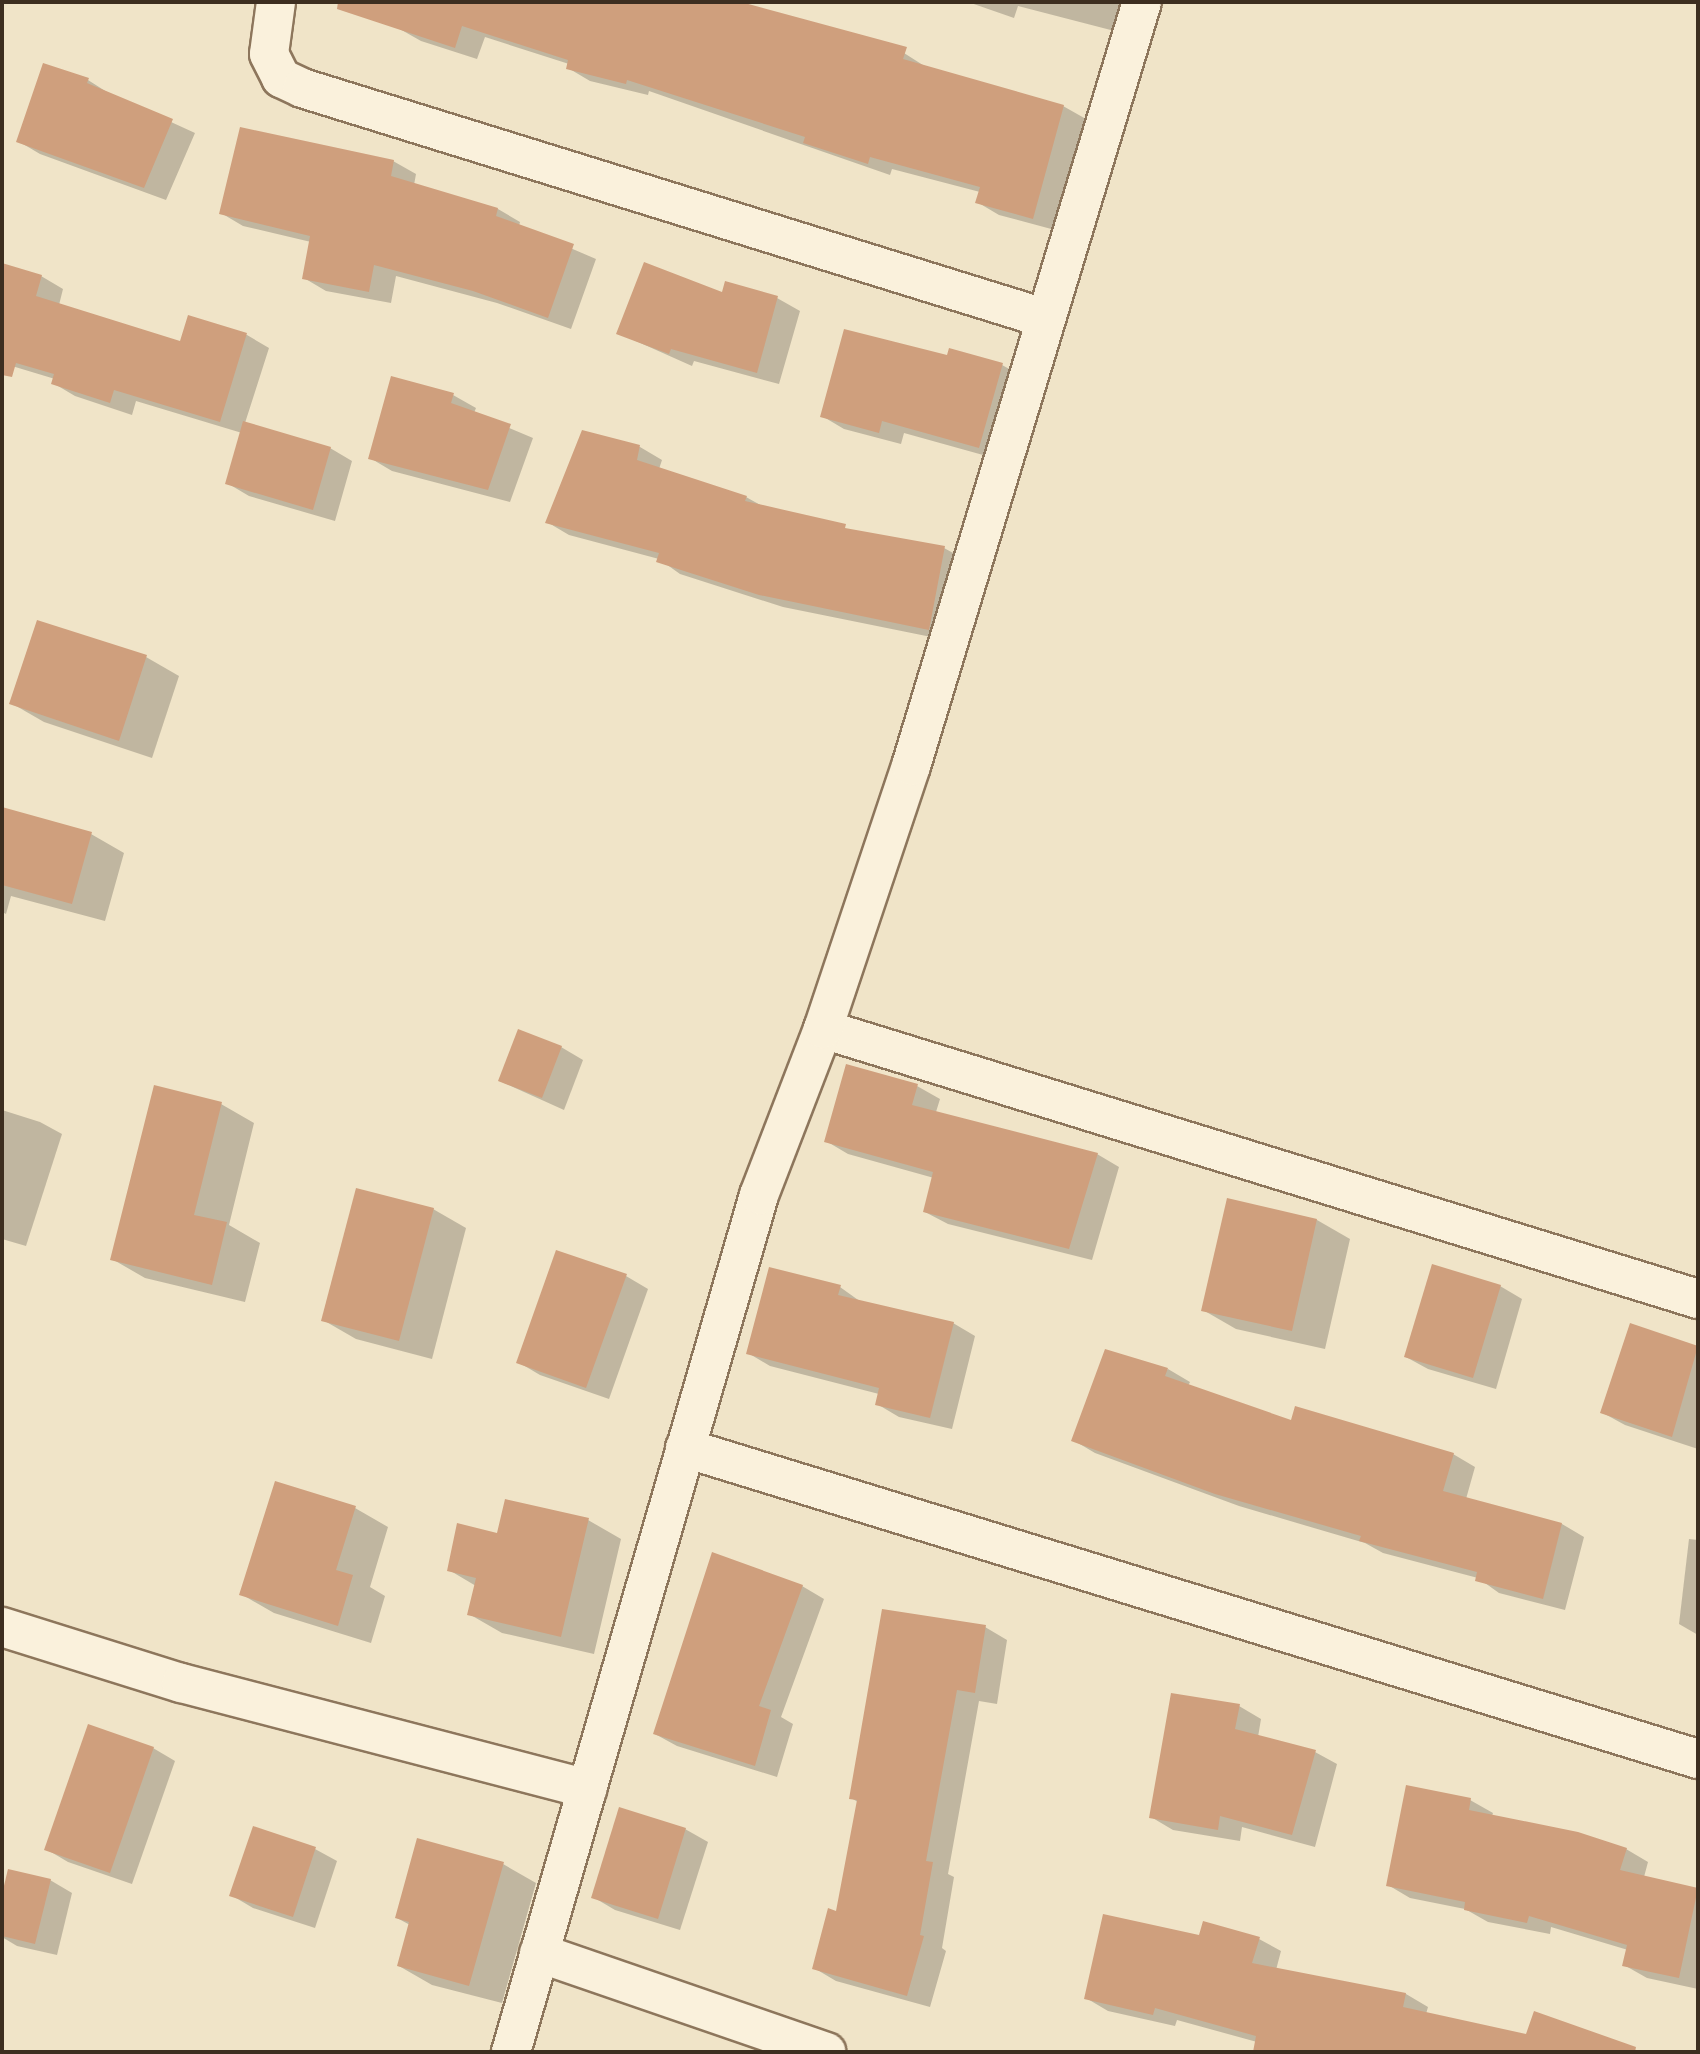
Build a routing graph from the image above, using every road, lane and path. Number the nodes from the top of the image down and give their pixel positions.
1 (276, 2) edge
2 (1142, 2) edge
3 (1044, 318) junction
4 (823, 1028) junction
5 (1698, 1299) edge
6 (685, 1448) junction
7 (2, 1627) edge
8 (1698, 1759) edge
9 (587, 1789) junction
10 (539, 1953) junction
11 (511, 2052) edge
12 (826, 2052) edge

1 - 3 street
2 - 3 street
3 - 4 street
4 - 5 street
4 - 6 street
6 - 8 street
6 - 9 street
7 - 9 street
9 - 10 street
10 - 11 street
10 - 12 street

